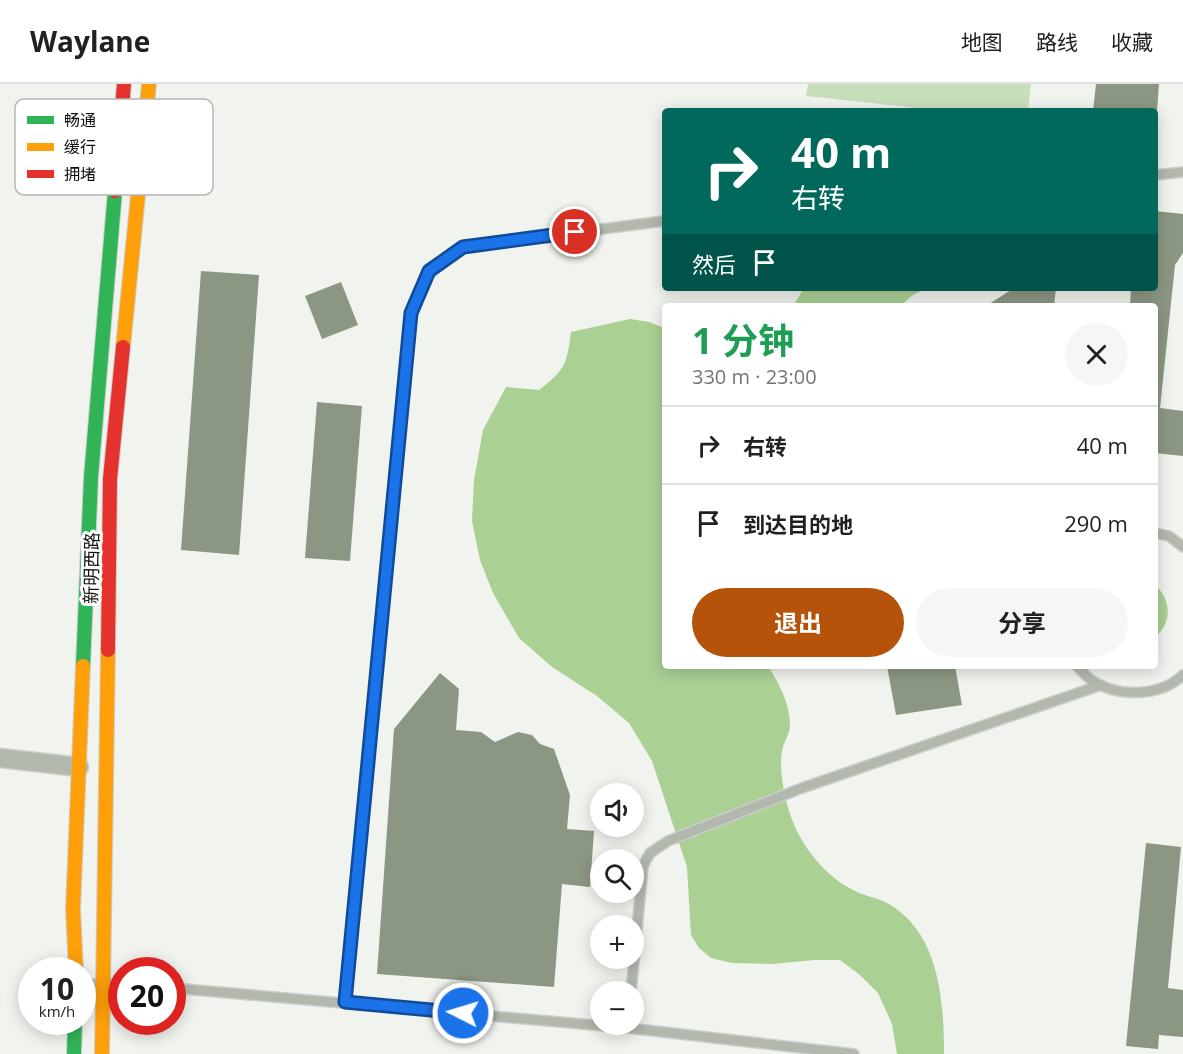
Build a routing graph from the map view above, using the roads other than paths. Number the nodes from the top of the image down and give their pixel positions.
1 (124, 84) edge
2 (149, 84) edge
3 (123, 99) edge
4 (148, 99) edge
5 (1183, 172) edge
6 (1158, 175) edge
7 (115, 195) edge
8 (138, 195) edge
9 (662, 221) edge
10 (1158, 534) edge
11 (1183, 547) edge
12 (1080, 669) edge
13 (1183, 675) edge
14 (1101, 685) junction
15 (0, 758) edge
16 (79, 767) junction
17 (75, 957) edge
18 (632, 981) edge
19 (104, 982) junction
20 (108, 982) edge
21 (96, 983) edge
22 (186, 989) edge
23 (345, 1002) junction
24 (590, 1023) edge
25 (644, 1028) edge
26 (75, 1035) edge
27 (74, 1054) edge
28 (102, 1054) edge
29 (854, 1054) edge

1 - 3 street, 新明西路
2 - 4 street, 新明西路
5 - 6 lane
7 - 16 street, 新明西路
8 - 19 street, 新明西路
9 - 23 lane
10 - 11 lane
12 - 14 lane
13 - 14 lane
14 - 18 lane
15 - 16 street
16 - 17 street, 新明西路
19 - 20 lane
19 - 21 lane
19 - 28 street, 新明西路
22 - 23 lane
23 - 24 lane
25 - 29 lane
26 - 27 street

